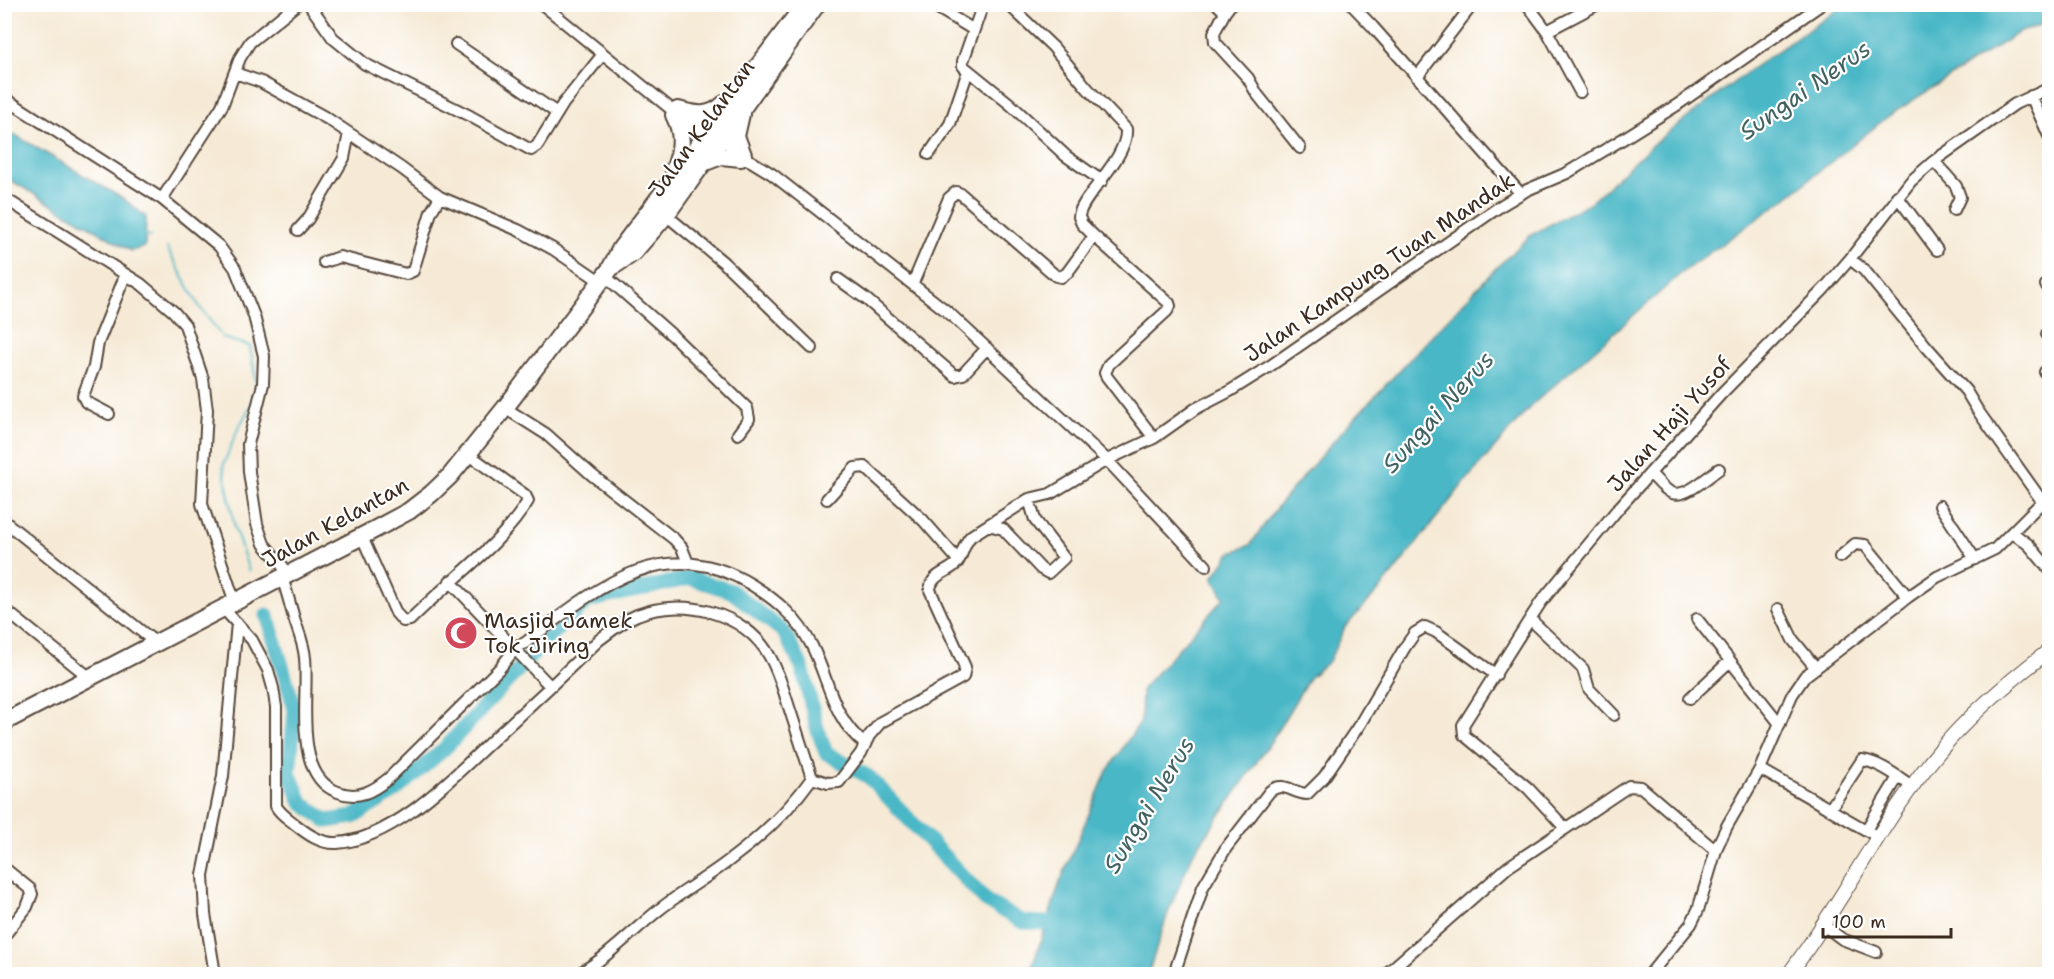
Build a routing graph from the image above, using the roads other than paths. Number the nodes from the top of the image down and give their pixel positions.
1 (297, 4) edge
2 (309, 4) edge
3 (542, 4) edge
4 (805, 4) edge
5 (817, 4) edge
6 (931, 4) edge
7 (983, 4) edge
8 (1008, 4) edge
9 (1351, 4) edge
10 (1473, 4) edge
11 (1527, 4) edge
12 (1598, 4) edge
13 (1822, 4) edge
14 (1224, 7) edge
15 (974, 30) junction
16 (1547, 31) junction
17 (456, 44) dead end
18 (603, 54) junction
19 (968, 71) junction
20 (235, 74) junction
21 (1417, 77) junction
22 (747, 82) junction
23 (2049, 88) edge
24 (1580, 92) dead end
25 (2031, 96) junction
26 (4, 98) edge
27 (742, 107) junction
28 (674, 112) junction
29 (557, 113) junction
30 (349, 133) junction
31 (712, 138) junction
32 (2049, 138) edge
33 (1300, 148) dead end
34 (929, 154) dead end
35 (743, 157) junction
36 (1934, 161) junction
37 (703, 163) junction
38 (1102, 181) junction
39 (665, 190) junction
40 (1521, 194) junction
41 (1897, 196) junction
42 (440, 197) junction
43 (4, 198) edge
44 (162, 199) junction
45 (1954, 210) dead end
46 (666, 215) junction
47 (298, 230) dead end
48 (1094, 236) junction
49 (1937, 250) dead end
50 (1850, 259) junction
51 (324, 262) dead end
52 (605, 275) junction
53 (125, 276) junction
54 (838, 279) dead end
55 (913, 283) junction
56 (812, 348) dead end
57 (987, 348) junction
58 (505, 408) junction
59 (109, 414) dead end
60 (738, 434) dead end
61 (1154, 438) junction
62 (468, 454) junction
63 (1107, 460) junction
64 (1719, 469) dead end
65 (1650, 473) junction
66 (2046, 497) edge
67 (827, 499) dead end
68 (1029, 500) junction
69 (1940, 506) dead end
70 (4, 521) edge
71 (989, 525) junction
72 (2013, 533) junction
73 (362, 537) junction
74 (1840, 557) dead end
75 (958, 560) junction
76 (1975, 560) junction
77 (688, 563) junction
78 (1206, 566) dead end
79 (2049, 570) edge
80 (284, 578) junction
81 (450, 581) junction
82 (1908, 597) junction
83 (232, 604) junction
84 (4, 609) edge
85 (1778, 609) dead end
86 (1530, 619) junction
87 (1697, 619) dead end
88 (237, 622) junction
89 (156, 643) junction
90 (512, 647) junction
91 (2049, 650) edge
92 (1730, 662) junction
93 (1816, 668) junction
94 (1496, 675) junction
95 (89, 677) junction
96 (550, 686) junction
97 (1690, 698) dead end
98 (1614, 715) dead end
99 (4, 722) edge
100 (1779, 724) junction
101 (863, 749) junction
102 (1760, 769) junction
103 (1898, 777) junction
104 (812, 778) junction
105 (1912, 786) junction
106 (1830, 809) junction
107 (1565, 828) junction
108 (1872, 834) junction
109 (1716, 851) junction
110 (4, 868) edge
111 (1822, 924) junction
112 (4, 936) edge
113 (1876, 952) dead end
114 (215, 975) edge
115 (578, 975) edge
116 (1173, 975) edge
117 (1386, 975) edge
118 (1650, 975) edge
119 (1790, 975) edge

1 - 20 street
2 - 29 street
3 - 18 street
4 - 22 highway, Jalan Kelantan
5 - 27 highway, Jalan Kelantan
6 - 15 street
7 - 15 street
8 - 38 street
9 - 21 street
10 - 21 street
11 - 16 street
12 - 16 street
13 - 40 street, Jalan Kampung Tuan Mandak
14 - 33 street
15 - 19 street
16 - 24 street
17 - 29 street
18 - 28 street
18 - 29 street
19 - 34 street
19 - 38 street
20 - 30 street
20 - 44 street
21 - 40 street
22 - 28 highway
22 - 31 highway, Jalan Kelantan
23 - 25 street, Jalan Haji Yusof
25 - 32 street
25 - 36 street, Jalan Haji Yusof
26 - 44 street
27 - 31 highway, Jalan Kelantan
27 - 35 highway
28 - 31 street
28 - 39 highway
30 - 42 street
30 - 47 street
31 - 35 street
31 - 37 highway, Jalan Kelantan
31 - 39 highway, Jalan Kelantan
35 - 37 highway
35 - 55 street
36 - 41 street, Jalan Haji Yusof
36 - 45 street
37 - 46 highway, Jalan Kelantan
38 - 48 street
39 - 52 highway, Jalan Kelantan
40 - 61 street, Jalan Kampung Tuan Mandak
41 - 49 street
41 - 50 street, Jalan Haji Yusof
42 - 51 street
42 - 52 street
43 - 53 street
44 - 80 street
46 - 52 highway, Jalan Kelantan
46 - 56 street
48 - 55 street
48 - 61 street
50 - 65 street, Jalan Haji Yusof
50 - 66 street
52 - 58 highway, Jalan Kelantan
52 - 60 street
53 - 59 street
53 - 83 street
54 - 57 street
55 - 57 street
57 - 63 street
58 - 62 highway, Jalan Kelantan
58 - 77 street
61 - 63 street, Jalan Kampung Tuan Mandak
62 - 73 highway, Jalan Kelantan
62 - 81 street
63 - 68 street, Jalan Kampung Tuan Mandak
63 - 78 street
64 - 65 street
65 - 86 street, Jalan Haji Yusof
66 - 72 street
67 - 75 street
68 - 71 street, Jalan Kampung Tuan Mandak
68 - 71 street
69 - 76 street
70 - 89 street
71 - 75 street, Jalan Kampung Tuan Mandak
72 - 76 street
72 - 79 street
73 - 80 highway, Jalan Kelantan
73 - 81 street
74 - 82 street
75 - 101 street, Jalan Kampung Tuan Mandak
76 - 82 street
77 - 90 street
77 - 101 street
80 - 83 highway, Jalan Kelantan
80 - 90 street
81 - 90 street
82 - 93 street
83 - 88 street
83 - 89 highway, Jalan Kelantan
84 - 95 street
85 - 93 street
86 - 94 street, Jalan Haji Yusof
86 - 98 street
87 - 92 street
88 - 96 street
88 - 114 street
89 - 95 highway, Jalan Kelantan
90 - 96 street
91 - 105 main road
92 - 97 street
92 - 100 street
93 - 100 street
94 - 107 street, Jalan Haji Yusof
94 - 116 street
95 - 99 highway, Jalan Kelantan
96 - 104 street
100 - 102 street
101 - 104 street, Jalan Kampung Tuan Mandak
102 - 106 street
102 - 109 street
103 - 105 street
103 - 106 street
103 - 108 street
104 - 115 street
105 - 108 main road
106 - 108 street
107 - 109 street
107 - 117 street
108 - 111 main road
109 - 118 street
110 - 112 street
111 - 113 street
111 - 119 main road

